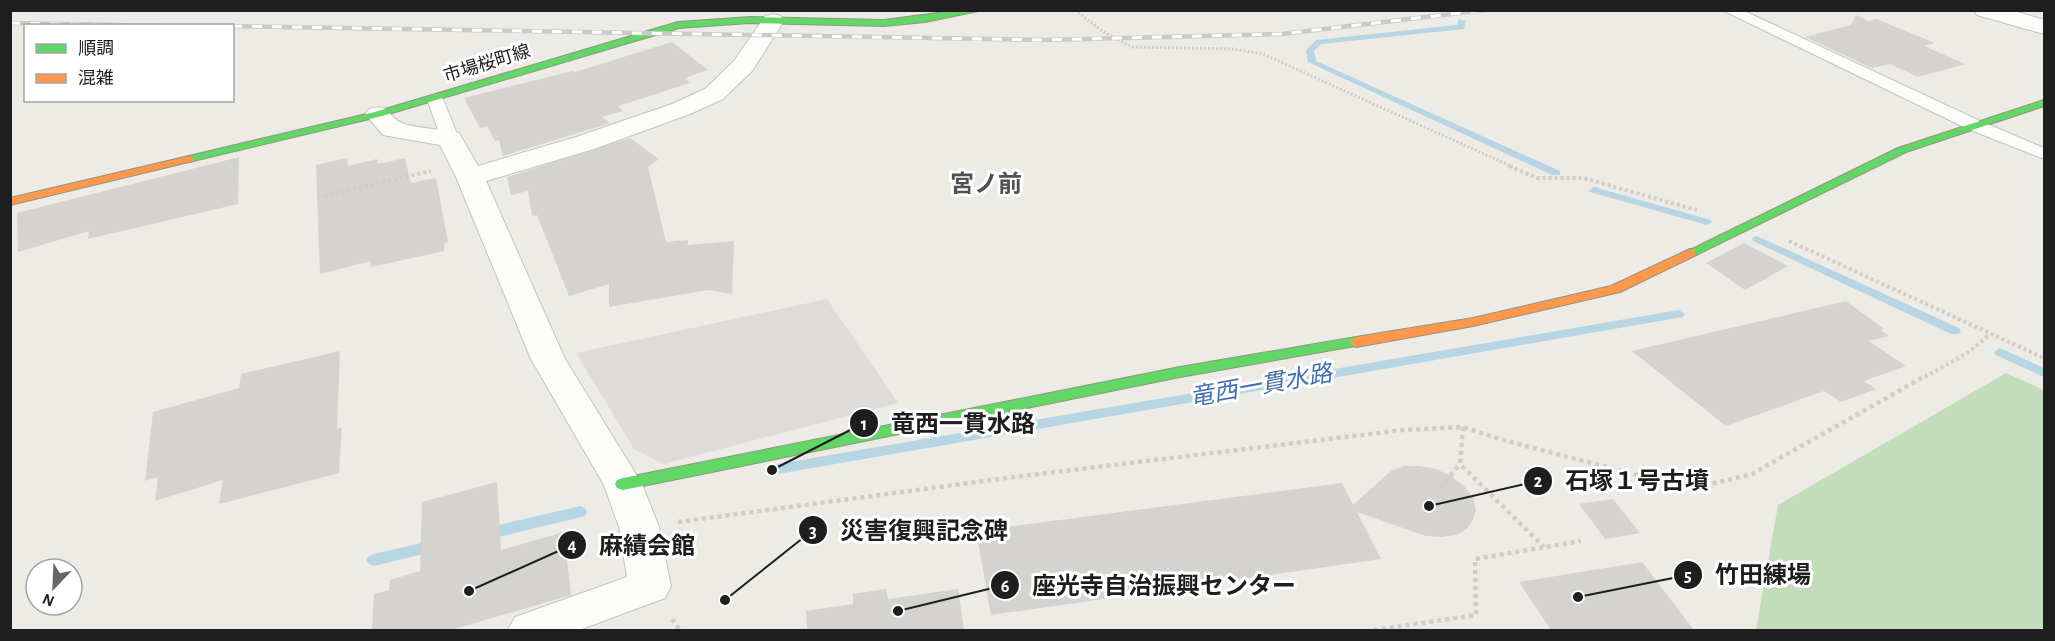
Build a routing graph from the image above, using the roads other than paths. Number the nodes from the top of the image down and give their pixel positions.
1 (979, 10) edge
2 (1729, 10) edge
3 (1985, 10) edge
4 (728, 15) edge
5 (773, 21) junction
6 (2044, 27) edge
7 (435, 99) junction
8 (2044, 103) edge
9 (378, 114) junction
10 (1974, 125) junction
11 (2044, 154) edge
12 (461, 160) junction
13 (10, 202) edge
14 (623, 484) junction
15 (530, 630) edge

1 - 5 street, 市場桜町線
2 - 10 lane
3 - 6 street
4 - 5 street, 市場桜町線
4 - 7 street, 市場桜町線
5 - 12 street
7 - 9 street, 市場桜町線
7 - 12 lane
8 - 10 street
9 - 12 street
9 - 13 street, 市場桜町線
10 - 11 lane
10 - 14 street
12 - 14 street
14 - 15 street

